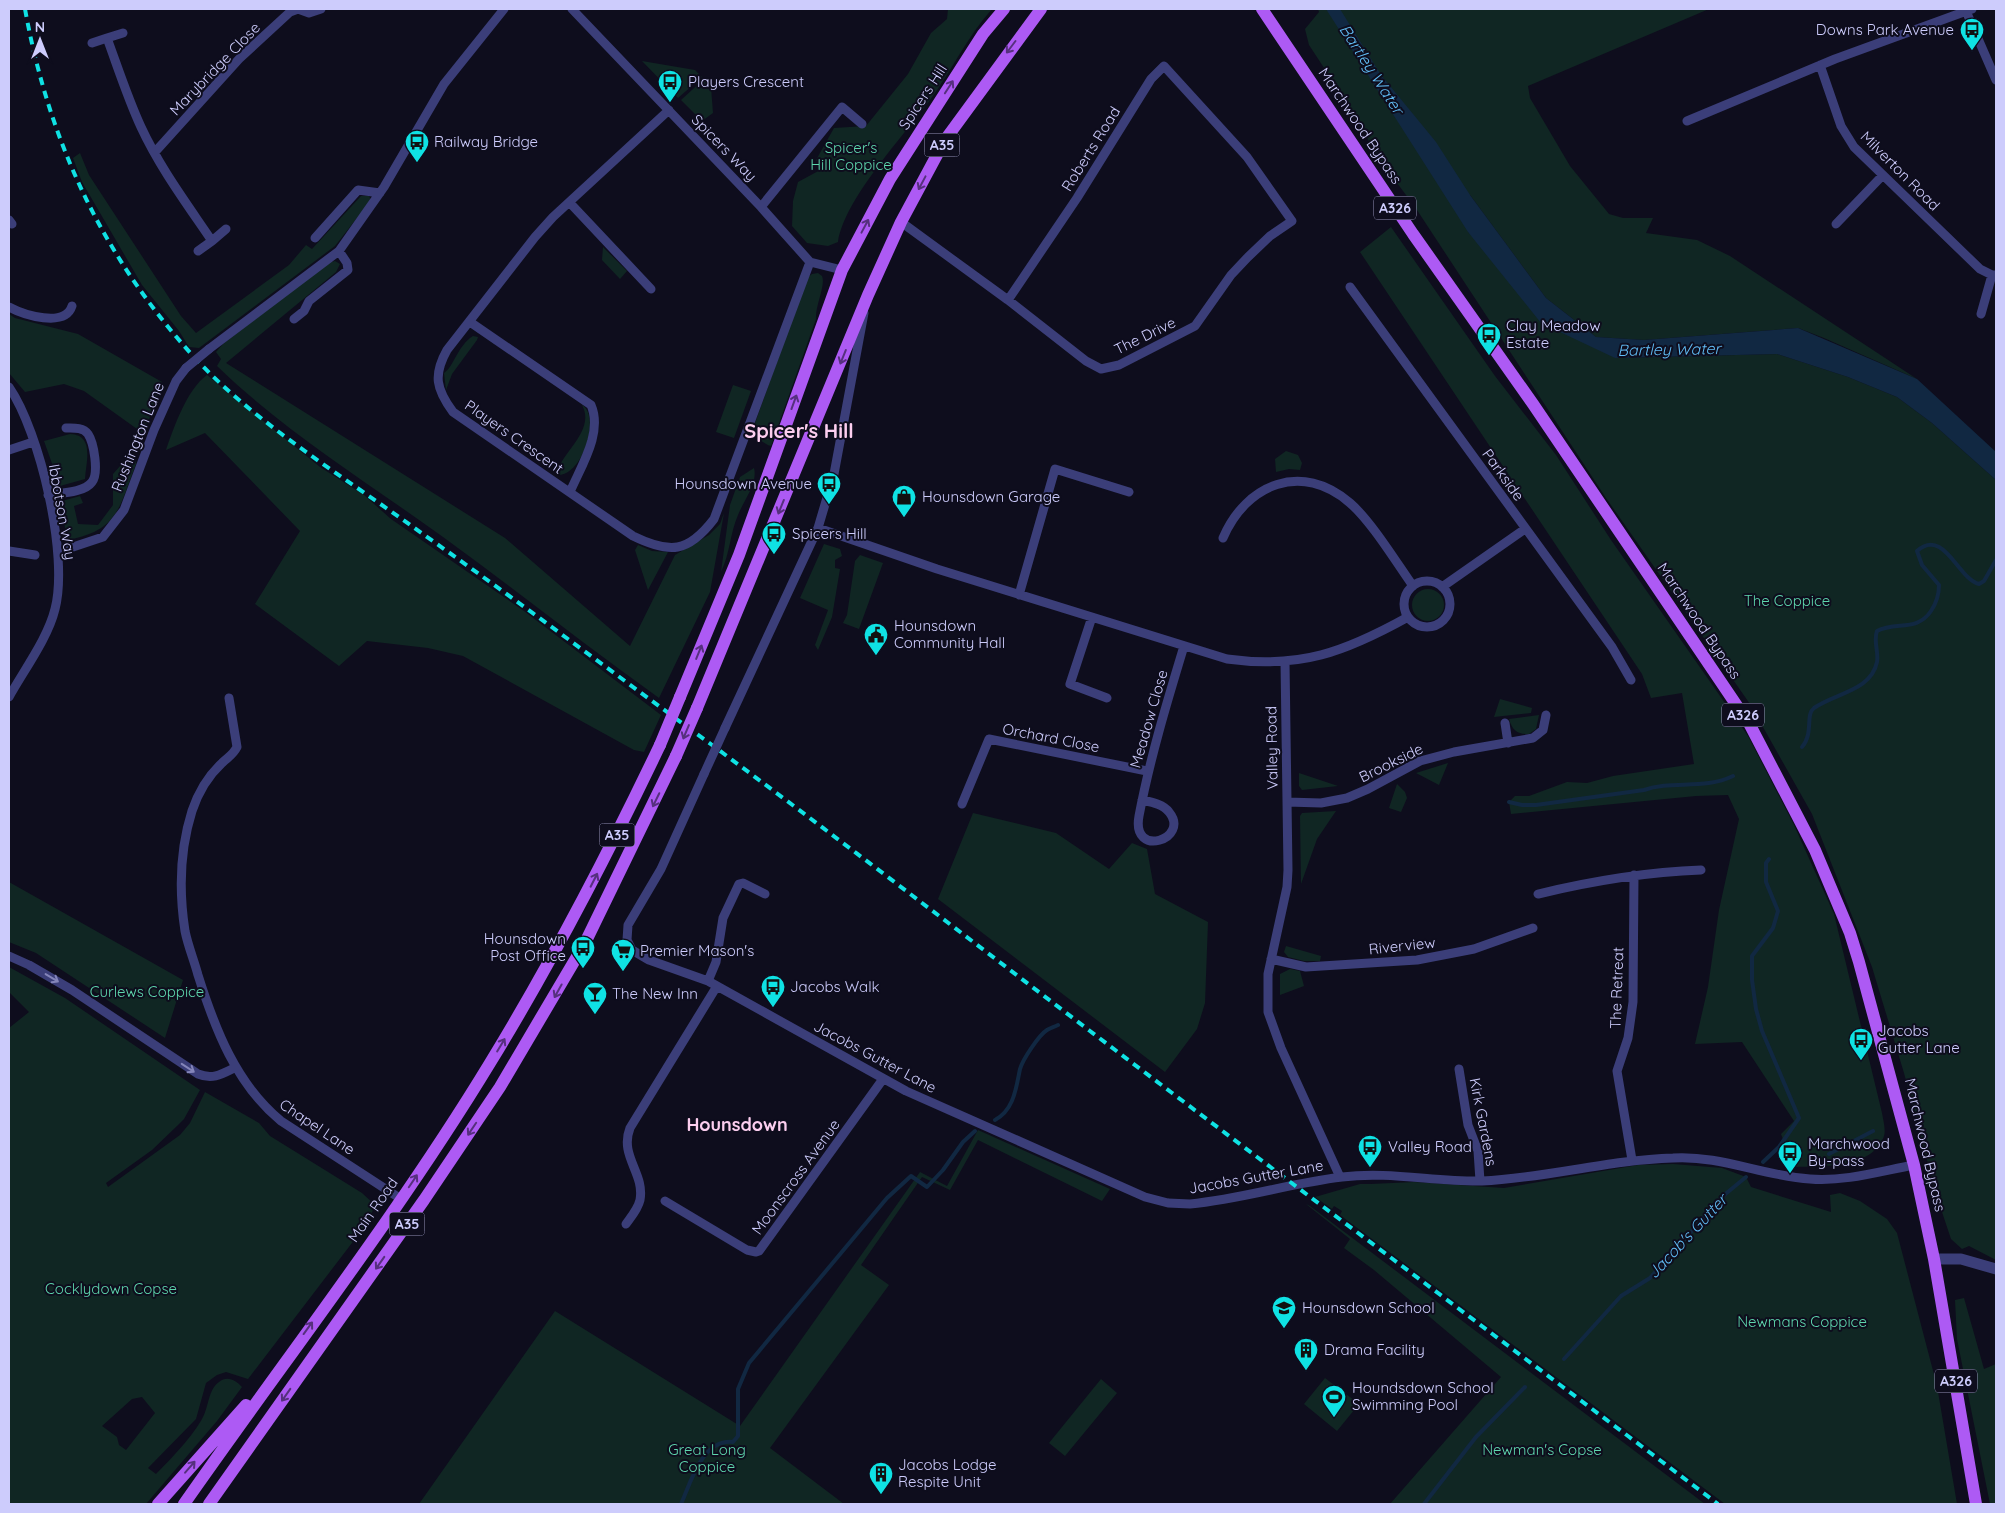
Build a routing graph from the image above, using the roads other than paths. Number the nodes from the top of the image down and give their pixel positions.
1 (298, 9) edge
2 (321, 9) edge
3 (504, 9) edge
4 (572, 9) edge
5 (1004, 9) edge
6 (1041, 9) edge
7 (1262, 9) edge
8 (1969, 10) edge
9 (123, 33) dead end
10 (108, 38) junction
11 (92, 43) dead end
12 (1820, 65) junction
13 (1996, 80) edge
14 (669, 110) junction
15 (1206, 112) joint
16 (1687, 121) dead end
17 (862, 124) dead end
18 (155, 152) junction
19 (1882, 175) junction
20 (380, 192) junction
21 (570, 203) junction
22 (761, 207) junction
23 (901, 222) junction
24 (1836, 224) dead end
25 (226, 229) dead end
26 (315, 238) dead end
27 (212, 241) junction
28 (198, 251) dead end
29 (339, 251) junction
30 (810, 262) junction
31 (842, 270) junction
32 (1994, 275) edge
33 (1350, 287) dead end
34 (651, 289) dead end
35 (868, 296) junction
36 (1008, 300) junction
37 (9, 306) edge
38 (72, 306) dead end
39 (1980, 314) dead end
40 (294, 319) dead end
41 (470, 322) junction
42 (9, 387) edge
43 (66, 428) dead end
44 (33, 442) junction
45 (9, 450) edge
46 (570, 492) junction
47 (1129, 492) dead end
48 (48, 496) junction
49 (818, 528) junction
50 (1525, 529) junction
51 (1223, 538) dead end
52 (9, 551) edge
53 (58, 552) junction
54 (35, 555) dead end
55 (1413, 586) junction
56 (1442, 587) junction
57 (1019, 594) junction
58 (1092, 617) junction
59 (1408, 617) junction
60 (1184, 646) junction
61 (1285, 662) junction
62 (1631, 680) dead end
63 (9, 697) edge
64 (229, 698) dead end
65 (1107, 698) dead end
66 (1546, 715) dead end
67 (1505, 723) dead end
68 (1508, 743) junction
69 (1147, 771) junction
70 (1142, 800) junction
71 (1286, 802) junction
72 (962, 804) dead end
73 (1701, 870) dead end
74 (1634, 875) junction
75 (765, 894) dead end
76 (1538, 894) dead end
77 (571, 924) joint
78 (1533, 928) dead end
79 (9, 956) edge
80 (1271, 959) junction
81 (708, 981) junction
82 (717, 986) junction
83 (236, 1066) junction
84 (1459, 1068) dead end
85 (883, 1079) junction
86 (1632, 1160) junction
87 (1914, 1165) junction
88 (1340, 1177) junction
89 (1480, 1181) junction
90 (401, 1198) junction
91 (665, 1201) dead end
92 (626, 1224) dead end
93 (1934, 1259) junction
94 (1996, 1269) edge
95 (260, 1396) junction
96 (158, 1504) edge
97 (184, 1504) edge
98 (209, 1504) edge
99 (1976, 1504) edge

1 - 2 street
1 - 18 street, Marybridge Close
3 - 20 street, Rushington Lane
4 - 14 street, Spicers Way
31 -> 5 main road, Spicers Hill / A35
6 -> 23 main road, A35
7 - 87 main road, Marchwood Bypass / A326
8 - 12 street
8 - 13 street
9 - 10 street
10 - 11 street
10 - 18 street
12 - 16 street
12 - 19 street, Milverton Road
14 - 21 street, Players Crescent
14 - 22 street, Spicers Way
15 - 36 street, Roberts Road
15 - 36 street, The Drive
17 - 22 street
18 - 27 street
19 - 24 street
19 - 32 street, Milverton Road
20 - 26 street
20 - 29 street, Rushington Lane
21 - 34 street
21 - 41 street, Players Crescent
22 - 30 street, Spicers Way
23 - 35 main road, A35
23 - 36 street, The Drive
25 - 27 street
27 - 28 street
29 - 40 street
29 - 53 street, Rushington Lane, bridge
30 - 31 street
30 - 46 street, Players Crescent
77 -> 31 main road, Spicers Hill / A35, bridge
32 - 39 street, Milverton Road
33 - 50 street, Parkside
35 - 49 street
35 -> 98 main road, A35, bridge
37 - 38 street
41 - 46 street, Players Crescent
41 - 46 street, Players Crescent
42 - 44 street, Ibbotson Way
43 - 48 street
44 - 45 street
44 - 48 street, Ibbotson Way
47 - 57 street
48 - 53 street, Ibbotson Way
49 - 57 street
49 - 81 street, Jacobs Gutter Lane, bridge
50 - 56 street
50 - 62 street, Parkside
51 - 55 street
52 - 54 street
53 - 63 street, Ibbotson Way
55 - 56 street
55 - 59 street
56 - 59 street
57 - 58 street
58 - 60 street
58 - 65 street
59 - 61 street
60 - 61 street
60 - 69 street, Meadow Close
61 - 71 street, Valley Road
64 - 83 street, Chapel Lane
66 - 68 street, Brookside
67 - 68 street
68 - 71 street, Brookside
69 - 70 street, Meadow Close
69 - 72 street, Orchard Close
70 - 70 street, Meadow Close
71 - 80 street, Valley Road
73 - 74 street
74 - 76 street
74 - 86 street, The Retreat
75 - 81 street
90 -> 77 main road, Main Road / A35
78 - 80 street, Riverview
79 -> 83 street
80 - 88 street, Valley Road
81 - 82 street, Jacobs Gutter Lane
82 - 85 street, Jacobs Gutter Lane
82 - 92 street
83 - 90 street, Chapel Lane
84 - 89 street, Kirk Gardens
85 - 88 street, Jacobs Gutter Lane
85 - 91 street, Moonscross Avenue
86 - 87 street, Jacobs Gutter Lane
86 - 89 street, Jacobs Gutter Lane
87 - 93 main road, Marchwood Bypass / A326
88 - 89 street, Jacobs Gutter Lane
95 -> 90 main road, Main Road / A35
93 - 94 street
93 - 99 main road, Marchwood Bypass / A326
96 -> 95 main road
95 - 97 main road, Main Road / A35

